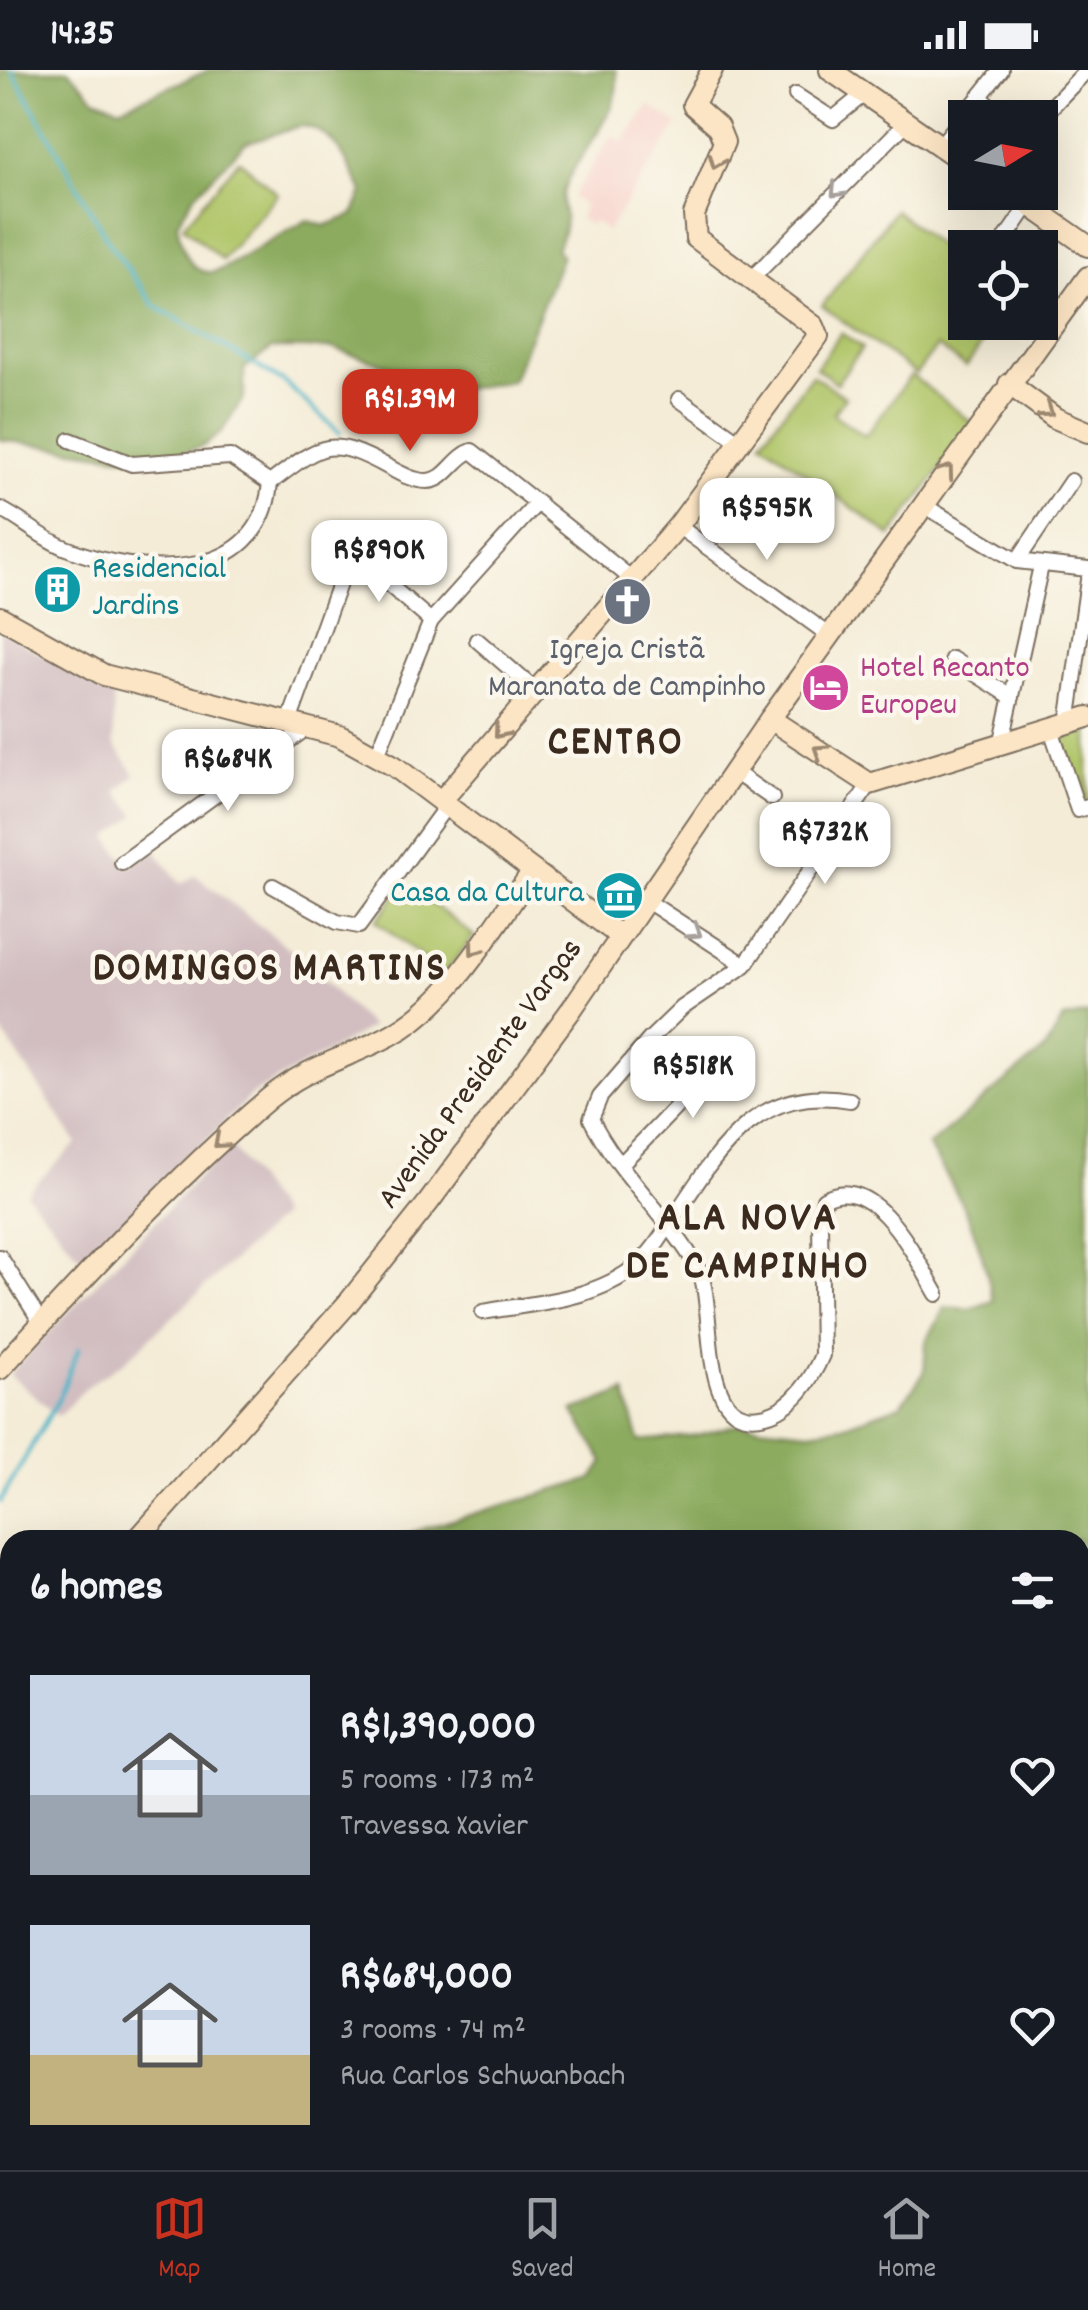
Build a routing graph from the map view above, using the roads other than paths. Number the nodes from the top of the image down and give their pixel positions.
1 (830, 70) edge
2 (1002, 70) edge
3 (1084, 73) edge
4 (708, 76) edge
5 (864, 94) junction
6 (796, 95) dead end
7 (980, 97) junction
8 (983, 100) edge
9 (1058, 100) edge
10 (906, 122) junction
11 (940, 146) junction
12 (948, 151) edge
13 (1037, 210) edge
14 (1088, 246) edge
15 (1088, 277) edge
16 (750, 281) junction
17 (1009, 384) junction
18 (679, 398) dead end
19 (1088, 432) edge
20 (70, 440) dead end
21 (741, 443) junction
22 (1071, 481) dead end
23 (270, 483) junction
24 (538, 502) junction
25 (922, 505) junction
26 (0, 510) edge
27 (678, 526) junction
28 (1017, 561) junction
29 (1042, 566) junction
30 (1088, 569) edge
31 (632, 579) junction
32 (1088, 580) edge
33 (0, 617) edge
34 (431, 622) junction
35 (829, 636) junction
36 (477, 640) dead end
37 (952, 659) dead end
38 (535, 690) junction
39 (1012, 697) junction
40 (770, 719) junction
41 (1069, 724) edge
42 (298, 725) junction
43 (1001, 745) junction
44 (377, 755) junction
45 (733, 771) junction
46 (870, 784) junction
47 (772, 798) dead end
48 (444, 802) junction
49 (1088, 807) edge
50 (122, 863) dead end
51 (533, 871) junction
52 (274, 886) dead end
53 (644, 899) junction
54 (620, 936) junction
55 (745, 965) junction
56 (744, 1053) dead end
57 (850, 1100) dead end
58 (621, 1164) junction
59 (668, 1226) junction
60 (0, 1257) edge
61 (13, 1276) junction
62 (0, 1290) edge
63 (937, 1294) dead end
64 (483, 1312) dead end
65 (42, 1324) junction
66 (0, 1370) edge
67 (146, 1530) edge

1 - 5 main road
2 - 7 street
3 - 9 street
4 -> 16 main road
5 - 6 street
5 - 10 main road
7 - 8 street
7 - 11 street
10 - 11 main road
10 -> 16 street
11 - 12 main road
13 - 14 main road
15 - 17 main road, Avenida Presidente Vargas
16 - 21 main road
17 -> 19 main road
25 -> 17 main road, Avenida Presidente Vargas
18 - 21 street
20 - 23 street
21 - 27 main road
22 - 28 street
23 - 24 street
23 - 26 street
24 - 31 street
24 - 34 street
25 - 28 street
25 - 35 main road, Avenida Presidente Vargas
27 - 31 main road
27 - 35 street
28 - 29 street
29 - 30 street
29 - 39 street
31 - 38 main road
32 - 41 street
33 - 42 main road
34 - 42 street
34 - 44 street
35 - 40 main road, Avenida Presidente Vargas
36 - 38 street
37 - 39 street
38 -> 48 main road
39 - 43 street
40 - 45 main road, Avenida Presidente Vargas
46 -> 40 main road
41 - 43 main road
41 - 49 street
42 - 44 main road
42 - 50 street
43 - 46 main road
44 - 48 main road
45 - 47 street
45 - 53 main road, Avenida Presidente Vargas
46 - 55 street
48 - 51 main road
48 - 52 street
51 - 54 main road
51 -> 65 main road
53 - 54 main road, Avenida Presidente Vargas
53 -> 55 street
54 - 67 main road, Avenida Presidente Vargas
55 - 58 street
56 - 58 street
57 - 59 street
58 - 59 street
59 - 63 street
59 - 64 street
60 - 61 street
61 - 62 street
61 - 65 street
65 - 66 main road

